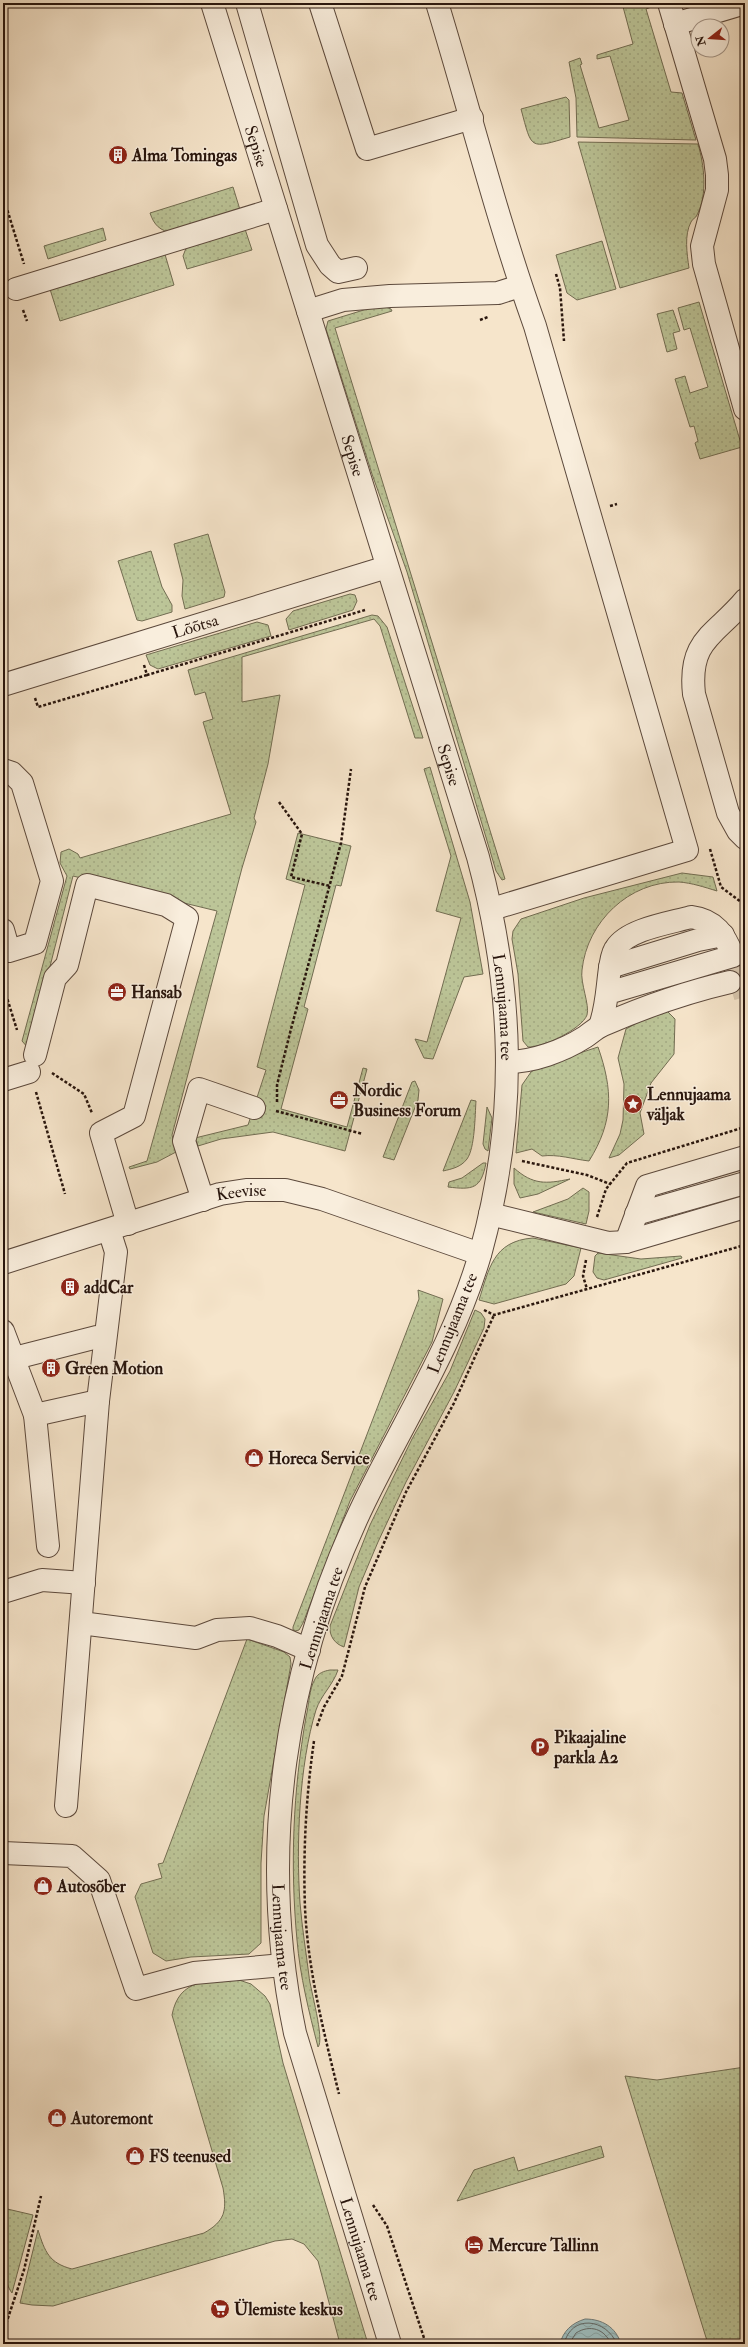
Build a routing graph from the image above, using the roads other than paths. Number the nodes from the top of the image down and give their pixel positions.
1 (212, 3) edge
2 (247, 3) edge
3 (320, 3) edge
4 (437, 3) edge
5 (669, 3) edge
6 (745, 3) edge
7 (675, 24) junction
8 (472, 118) junction
9 (276, 210) junction
10 (356, 268) dead end
11 (520, 286) junction
12 (16, 289) road end
13 (308, 311) junction
14 (745, 409) edge
15 (387, 567) junction
16 (745, 600) edge
17 (3, 685) edge
18 (3, 770) edge
19 (745, 838) edge
20 (492, 909) junction
21 (3, 930) edge
22 (730, 982) dead end
23 (608, 993) junction
24 (600, 1026) junction
25 (507, 1062) junction
26 (3, 1080) edge
27 (254, 1108) dead end
28 (745, 1157) edge
29 (745, 1183) edge
30 (203, 1200) junction
31 (745, 1207) edge
32 (490, 1214) junction
33 (636, 1214) junction
34 (119, 1227) junction
35 (626, 1242) junction
36 (480, 1254) junction
37 (3, 1263) edge
38 (3, 1331) edge
39 (97, 1337) dead end
40 (8, 1359) edge
41 (98, 1400) junction
42 (35, 1416) junction
43 (48, 1546) dead end
44 (84, 1583) junction
45 (3, 1592) edge
46 (81, 1623) junction
47 (309, 1650) junction
48 (66, 1806) dead end
49 (3, 1853) edge
50 (283, 1965) junction
51 (390, 2344) edge

1 - 9 street, Sepise
2 - 10 street
3 - 8 street
4 - 8 street
5 - 7 street
6 - 7 street
7 - 14 street
8 - 11 street
9 - 12 street
9 - 13 street, Sepise
11 - 13 street
11 - 20 street
13 - 15 street, Sepise
15 - 17 street, Lõõtsa
15 - 20 street, Sepise
16 - 19 street
18 - 21 street
20 - 25 street, Lennujaama tee
22 - 24 street
23 - 23 street
23 - 24 street
24 - 25 street
25 - 32 street, Lennujaama tee
26 - 34 street
27 - 30 street
28 - 33 street
29 - 33 street
30 - 34 street, Keevise
30 - 36 street, Keevise
31 - 35 street
32 - 35 street
32 - 36 street, Lennujaama tee
33 - 35 street
34 - 37 street, Keevise
34 - 41 street
36 - 47 street, Lennujaama tee
38 - 40 street
39 - 40 street
40 - 42 street
41 - 42 street
41 - 44 street
42 - 43 street
44 - 45 street
44 - 46 street
46 - 47 street
46 - 48 street
47 - 50 street, Lennujaama tee
49 - 50 street
50 - 51 street, Lennujaama tee

